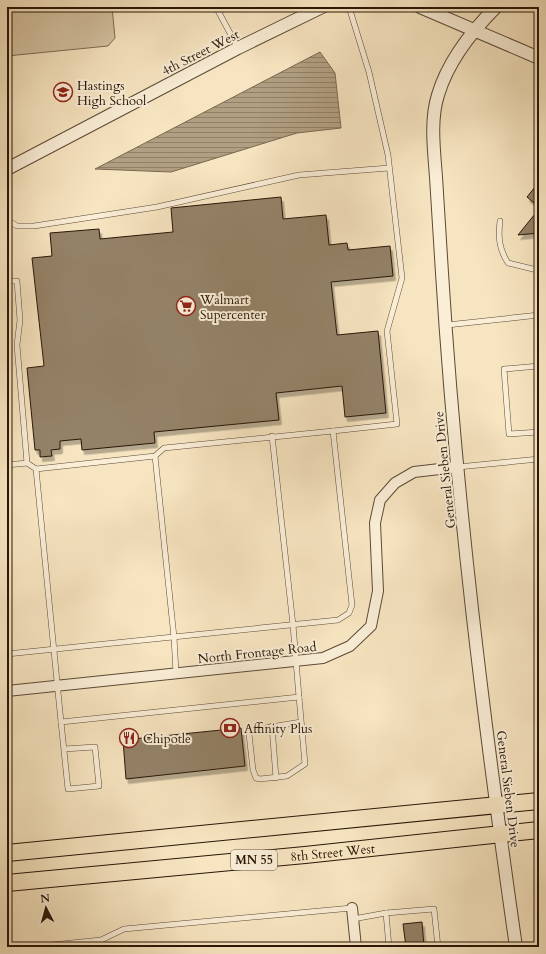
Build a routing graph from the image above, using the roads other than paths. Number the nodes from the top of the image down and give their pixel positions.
1 (216, 7) edge
2 (322, 7) edge
3 (349, 7) edge
4 (420, 7) edge
5 (496, 7) edge
6 (474, 29) junction
7 (238, 48) junction
8 (539, 58) edge
9 (389, 168) junction
10 (7, 169) edge
11 (7, 220) edge
12 (500, 221) dead end
13 (538, 269) edge
14 (7, 281) edge
15 (539, 306) edge
16 (539, 315) edge
17 (445, 325) junction
18 (539, 366) edge
19 (333, 431) junction
20 (539, 432) edge
21 (272, 436) junction
22 (156, 456) junction
23 (539, 459) edge
24 (27, 463) junction
25 (7, 464) edge
26 (457, 467) junction
27 (36, 469) junction
28 (294, 625) junction
29 (174, 637) junction
30 (54, 650) junction
31 (7, 654) edge
32 (296, 661) junction
33 (176, 673) junction
34 (58, 686) junction
35 (7, 691) edge
36 (299, 697) junction
37 (61, 722) junction
38 (301, 722) junction
39 (272, 726) junction
40 (64, 749) junction
41 (276, 778) junction
42 (539, 801) edge
43 (496, 806) junction
44 (539, 830) edge
45 (215, 833) junction
46 (500, 834) junction
47 (7, 845) edge
48 (7, 853) edge
49 (7, 883) edge
50 (352, 908) joint
51 (386, 913) junction
52 (353, 919) junction
53 (32, 947) edge
54 (356, 947) edge
55 (389, 947) edge
56 (438, 947) edge
57 (516, 947) edge

1 - 7 lane
2 - 7 street, 4th Street West
3 - 9 lane
4 - 6 street
5 - 6 street, General Sieben Drive
6 - 8 street
6 - 17 street, General Sieben Drive
7 - 10 street, 4th Street West
9 - 11 lane
9 - 19 lane
12 - 13 lane
13 - 15 lane
14 - 24 lane
16 - 17 lane
17 - 26 street, General Sieben Drive
18 - 20 lane
19 - 21 lane
19 - 28 lane
21 - 22 lane
21 - 28 lane
22 - 27 lane
22 - 29 lane
23 - 26 lane, North Frontage Road
24 - 25 lane
24 - 27 lane
26 - 32 street, North Frontage Road
26 - 43 street, General Sieben Drive
27 - 30 lane
28 - 29 lane
28 - 32 lane
29 - 30 lane
29 - 33 lane
30 - 31 lane
30 - 34 lane
32 - 33 street, North Frontage Road
32 - 36 lane
33 - 34 street, North Frontage Road
34 - 35 street, North Frontage Road
34 - 37 lane
36 - 37 lane
36 - 38 lane
37 - 40 lane
38 - 39 lane
38 - 41 lane
39 - 41 lane
39 - 41 lane
40 - 40 lane
42 - 43 highway, MN 55
43 - 45 highway, MN 55
43 - 46 street, General Sieben Drive
44 - 46 highway, 8th Street West / MN 55
45 - 47 street
45 - 48 highway, MN 55
46 - 49 highway, 8th Street West / MN 55
46 - 57 street, General Sieben Drive
50 - 52 street
50 - 53 lane
51 - 52 lane
51 - 55 lane
51 - 56 lane
52 - 54 street

